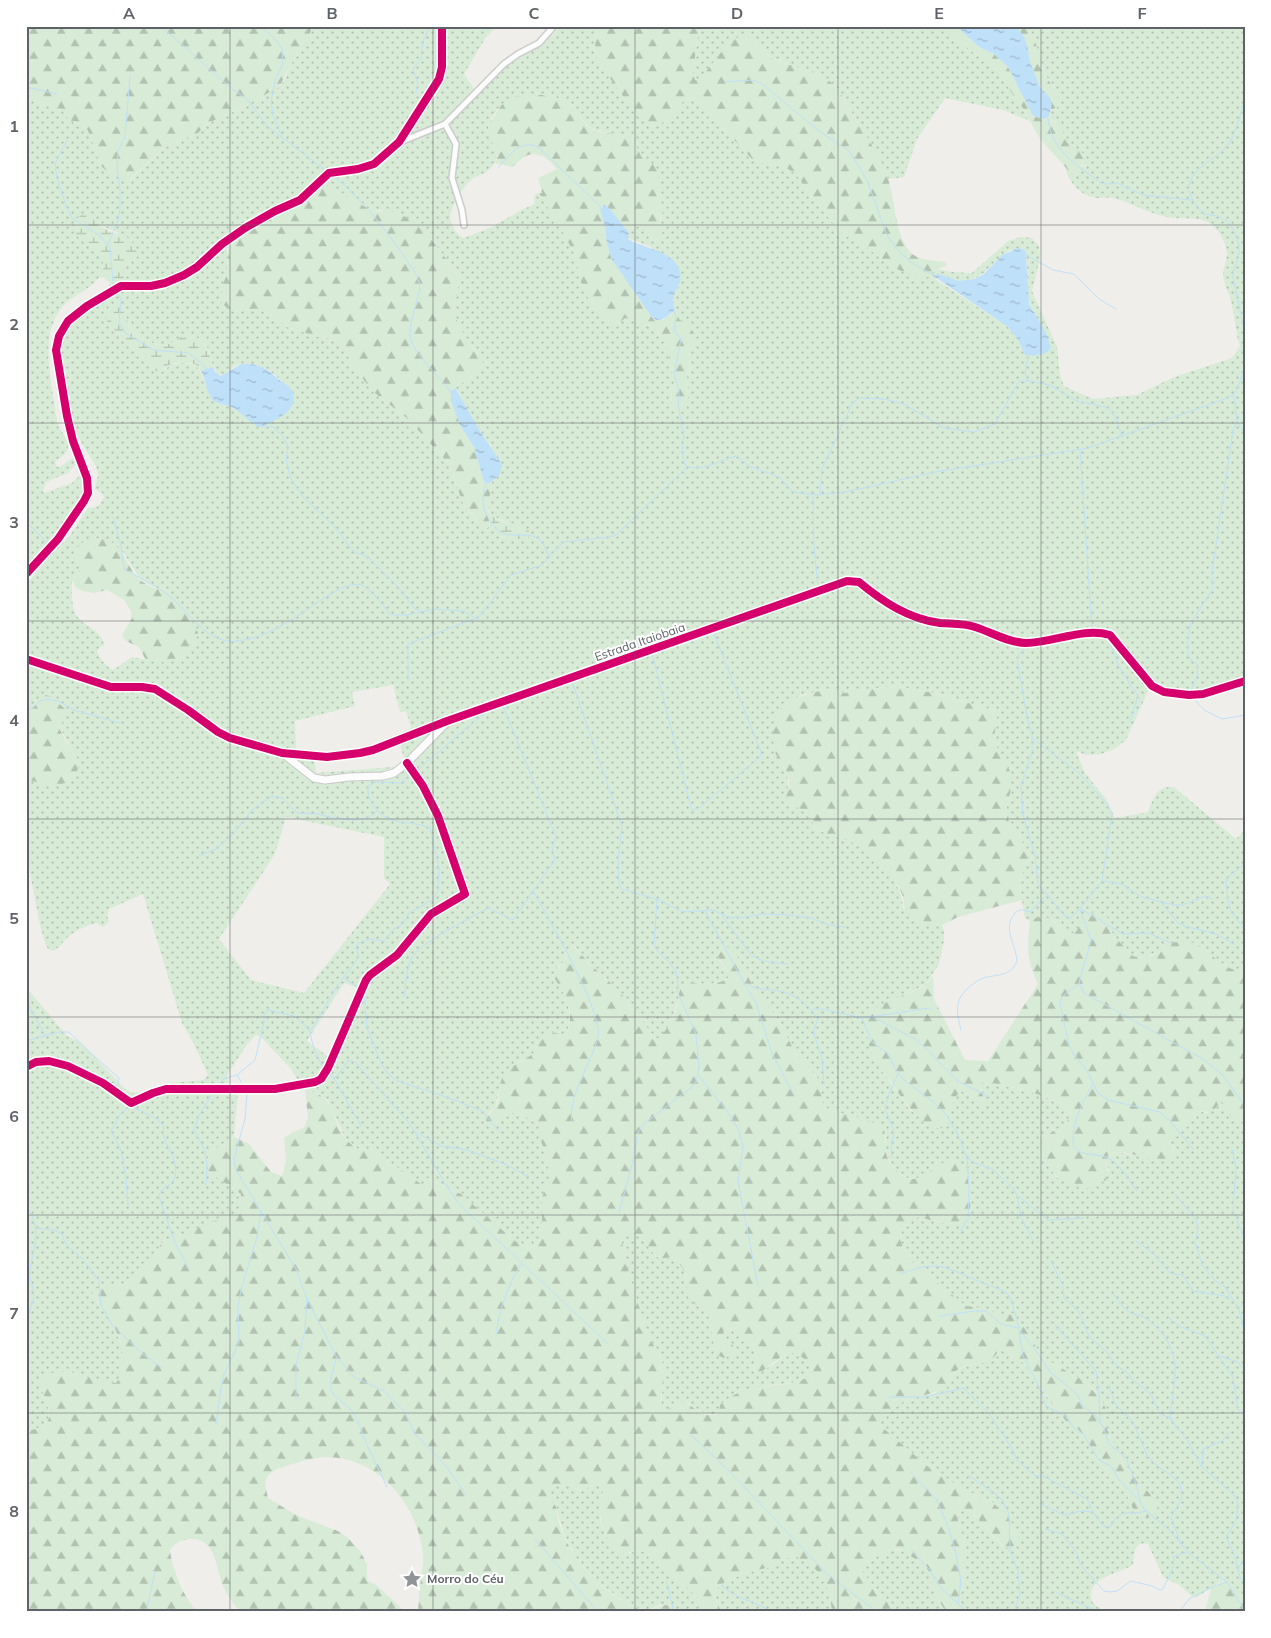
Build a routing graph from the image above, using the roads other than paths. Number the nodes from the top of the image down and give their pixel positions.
1 (442, 26) edge
2 (554, 26) edge
3 (445, 124) junction
4 (399, 142) junction
5 (464, 225) dead end
6 (26, 574) edge
7 (26, 659) edge
8 (1245, 681) edge
9 (448, 721) junction
10 (282, 753) junction
11 (407, 763) junction
12 (26, 1067) edge

1 - 4 street
2 - 3 street
3 - 4 street
3 - 5 street
4 - 6 street
7 - 10 street, Estrada Itaiobaia
8 - 9 street, Estrada Itaiobaia
9 - 10 street, Estrada Itaiobaia
9 - 11 street
10 - 11 street
11 - 12 street

